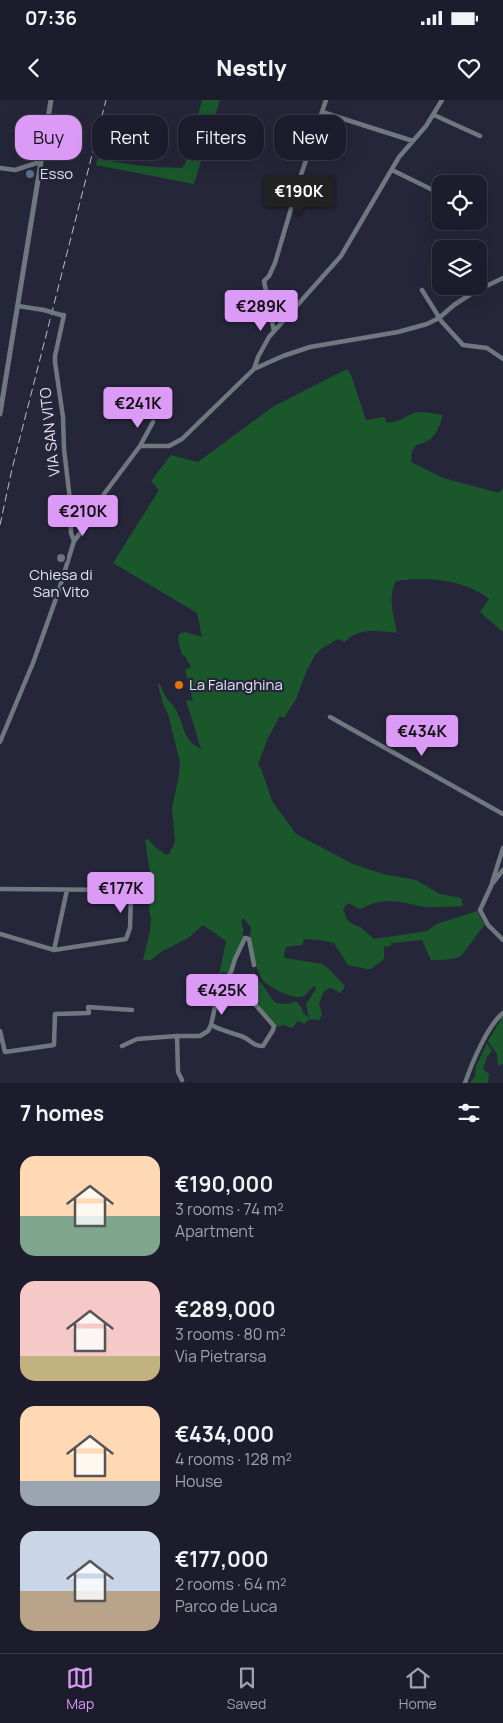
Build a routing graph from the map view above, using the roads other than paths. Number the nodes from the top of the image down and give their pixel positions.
1 (51, 100) edge
2 (326, 100) edge
3 (442, 100) edge
4 (322, 112) junction
5 (434, 115) junction
6 (480, 136) dead end
7 (413, 141) junction
8 (40, 162) junction
9 (0, 168) edge
10 (392, 170) junction
11 (432, 190) edge
12 (503, 278) edge
13 (422, 290) dead end
14 (18, 306) junction
15 (439, 318) junction
16 (274, 331) junction
17 (503, 359) edge
18 (254, 369) junction
19 (0, 414) edge
20 (153, 422) dead end
21 (140, 446) junction
22 (74, 541) junction
23 (330, 717) dead end
24 (0, 742) edge
25 (503, 814) edge
26 (503, 848) edge
27 (503, 870) edge
28 (492, 884) junction
29 (0, 889) edge
30 (67, 890) junction
31 (0, 934) edge
32 (503, 940) edge
33 (54, 950) junction
34 (254, 965) dead end
35 (255, 984) dead end
36 (132, 1010) dead end
37 (503, 1013) edge
38 (211, 1025) junction
39 (0, 1031) edge
40 (177, 1036) junction
41 (122, 1046) dead end
42 (182, 1080) dead end
43 (465, 1083) edge

1 - 8 street
2 - 4 street
3 - 5 street
4 - 7 street
4 - 16 street
5 - 6 street
5 - 7 street
7 - 10 street
8 - 9 street
8 - 14 street
10 - 11 street
10 - 16 street
12 - 15 street
13 - 15 street
14 - 19 street
14 - 22 street, VIA SAN VITO, bridge
15 - 17 street
15 - 18 street
16 - 18 street
18 - 21 street
20 - 21 street
21 - 22 street
22 - 24 street, VIA SAN VITO
23 - 25 street
26 - 28 street
27 - 28 street
28 - 32 street
29 - 30 street
30 - 33 street
30 - 33 street
31 - 33 street
34 - 38 street
35 - 38 street
36 - 39 street
37 - 43 street
38 - 40 street
40 - 41 street
40 - 42 street

